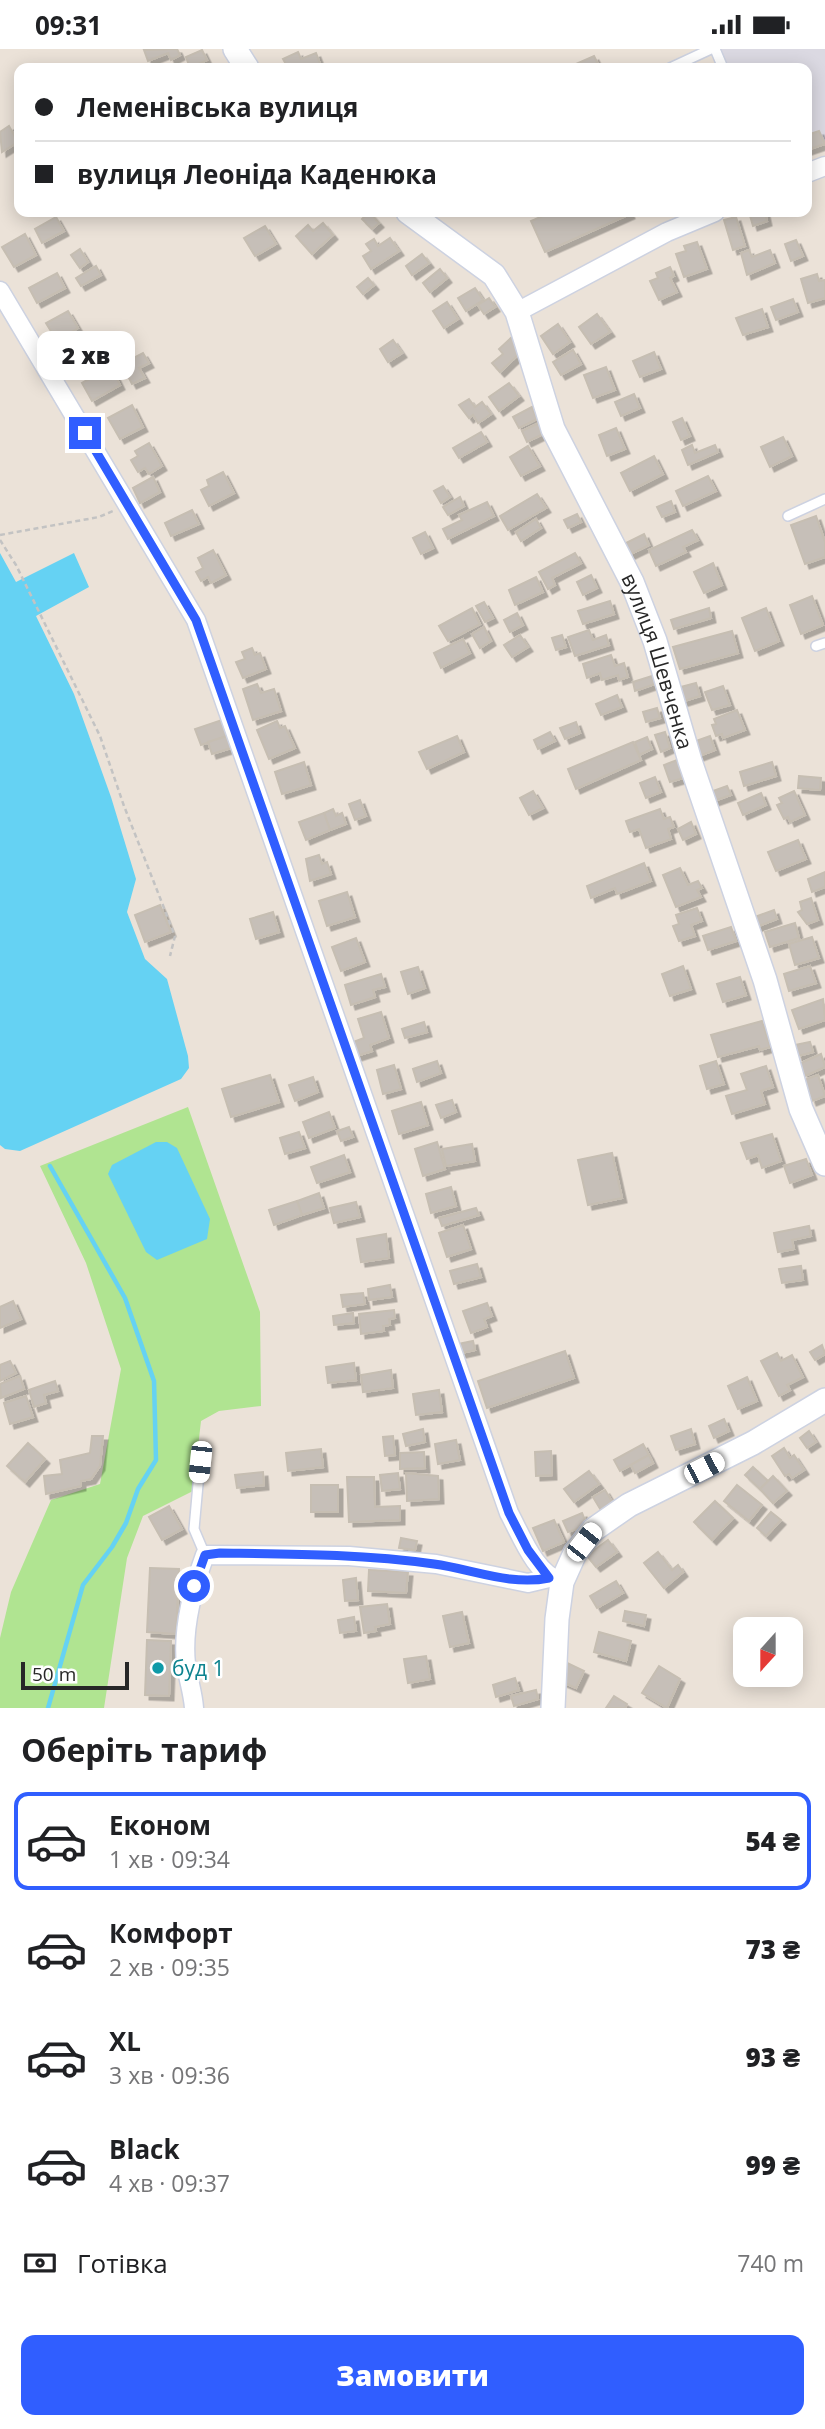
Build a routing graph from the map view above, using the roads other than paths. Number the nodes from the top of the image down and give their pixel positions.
1 (713, 49) edge
2 (681, 63) edge
3 (415, 217) edge
4 (703, 217) edge
5 (0, 291) edge
6 (517, 312) junction
7 (825, 499) edge
8 (788, 516) dead end
9 (825, 1164) edge
10 (825, 1400) edge
11 (200, 1462) dead end
12 (205, 1555) junction
13 (556, 1580) junction
14 (194, 1708) edge
15 (553, 1708) edge

1 - 2 lane
3 - 6 street, вулиця Шевченка
4 - 6 street
5 - 13 street
6 - 9 street, вулиця Шевченка
7 - 8 lane
10 - 13 street
11 - 12 lane
12 - 13 street
12 - 14 street
13 - 15 street

